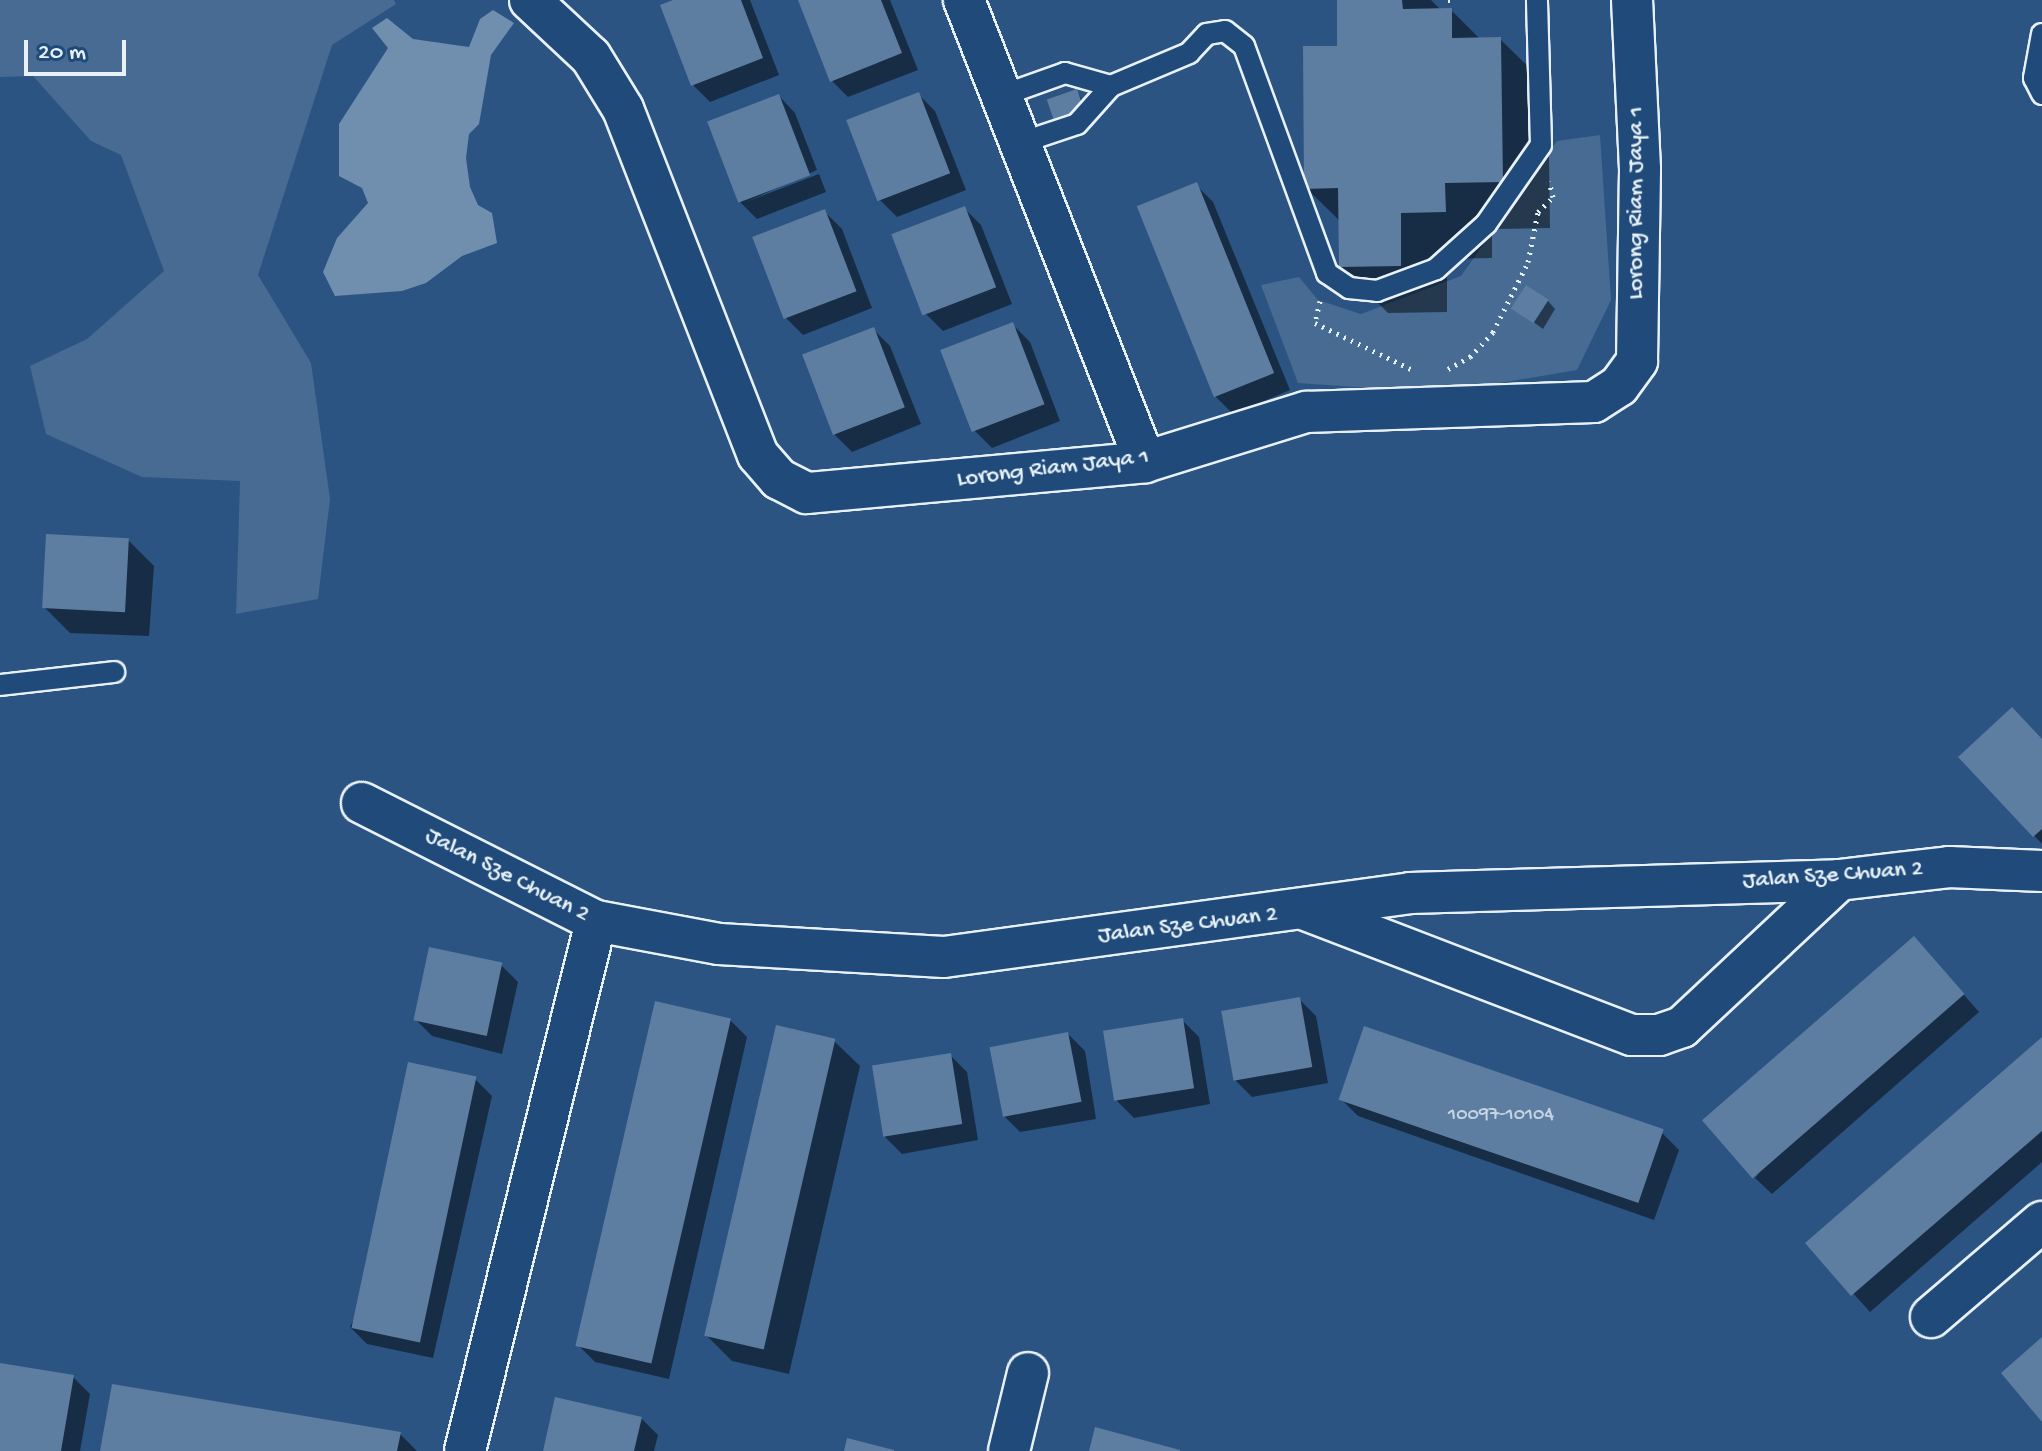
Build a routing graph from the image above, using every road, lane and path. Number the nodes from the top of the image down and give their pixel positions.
1 (530, 0) edge
2 (964, 0) edge
3 (1537, 0) edge
4 (1632, 0) edge
5 (2042, 34) edge
6 (1111, 86) junction
7 (2042, 94) edge
8 (998, 97) junction
9 (1017, 144) junction
10 (1541, 145) junction
11 (1327, 273) junction
12 (1441, 372) dead end
13 (1421, 373) dead end
14 (1145, 462) junction
15 (114, 672) dead end
16 (0, 685) edge
17 (362, 803) dead end
18 (2042, 871) edge
19 (1839, 880) junction
20 (1306, 910) junction
21 (596, 921) junction
22 (2042, 1222) edge
23 (1931, 1317) dead end
24 (1028, 1373) dead end
25 (465, 1451) edge
26 (1009, 1451) edge

1 - 14 street, Lorong Riam Jaya 1
2 - 8 street
3 - 10 lane
4 - 14 street, Lorong Riam Jaya 1
5 - 7 lane
6 - 8 lane
6 - 9 lane
6 - 11 lane
8 - 9 street
9 - 14 street
10 - 11 lane
10 - 12 path
11 - 13 path
15 - 16 lane
17 - 21 street, Jalan Sze Chuan 2
18 - 19 street, Jalan Sze Chuan 2
19 - 20 street, Jalan Sze Chuan 2
19 - 20 street
20 - 21 street, Jalan Sze Chuan 2
21 - 25 street
22 - 23 street
24 - 26 street

